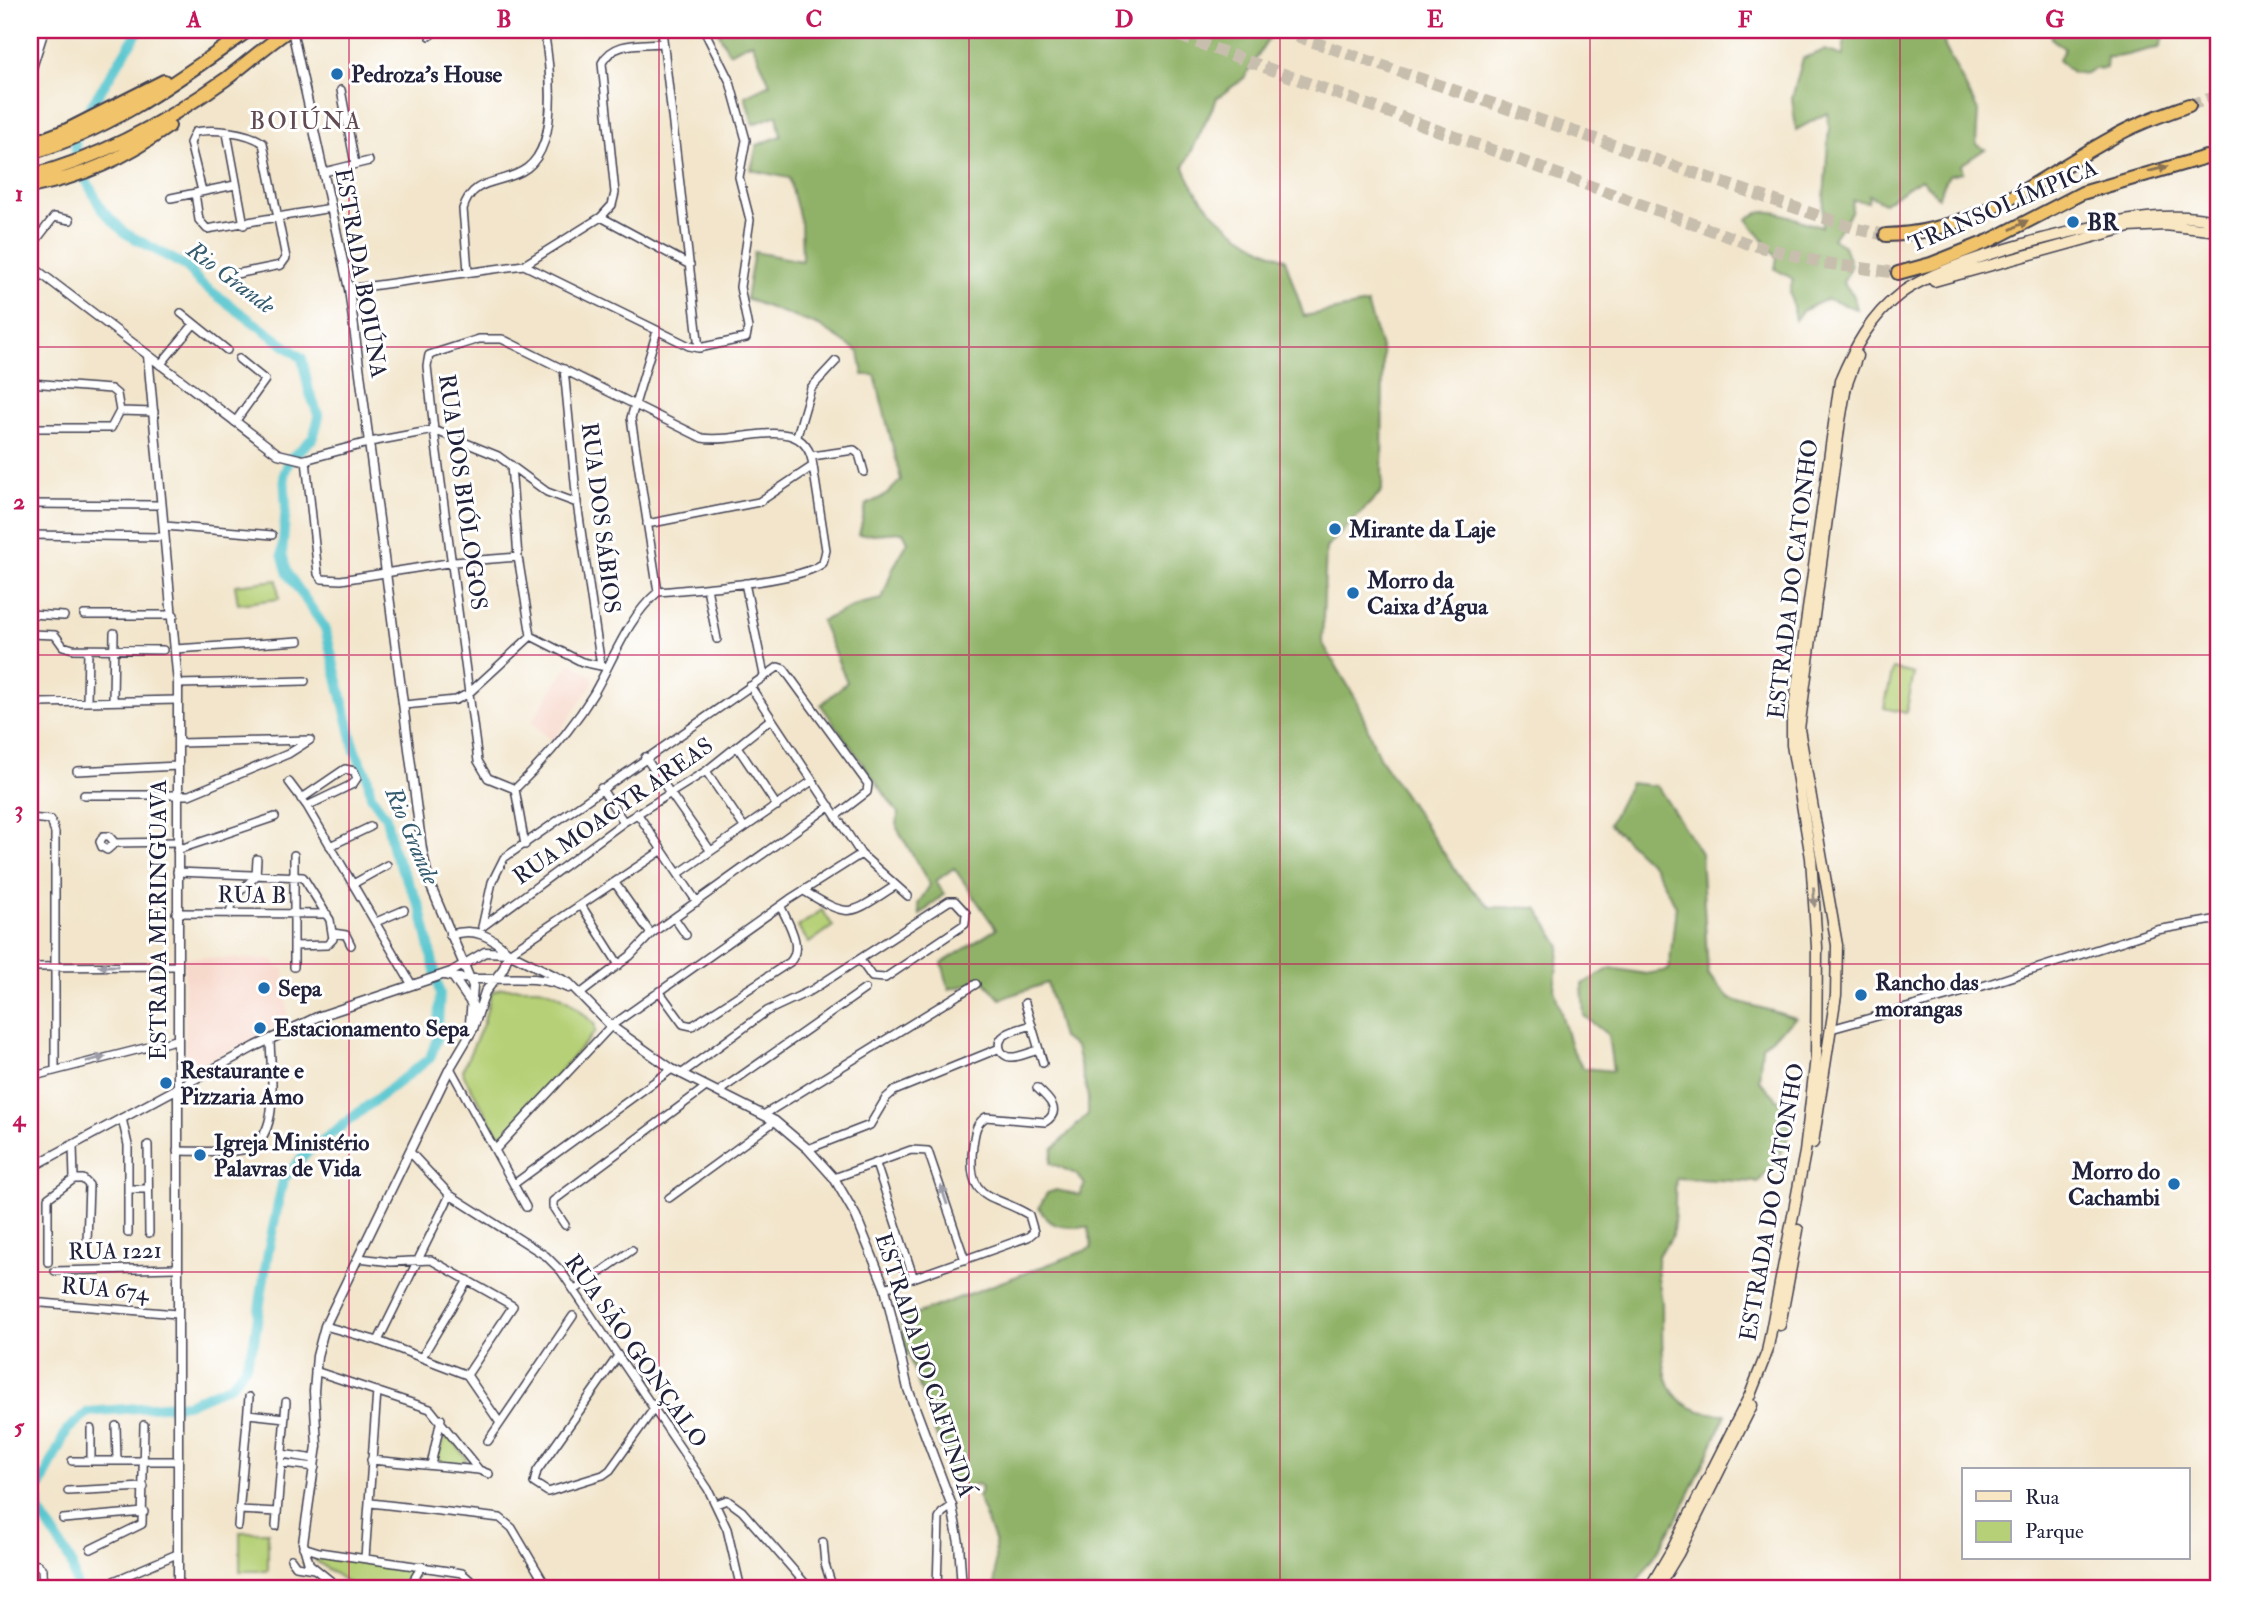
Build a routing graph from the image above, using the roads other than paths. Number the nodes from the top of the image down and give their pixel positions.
1 (44, 30) edge
2 (249, 30) edge
3 (544, 30) edge
4 (662, 30) edge
5 (704, 30) edge
6 (287, 32) edge
7 (662, 43) junction
8 (260, 53) junction
9 (30, 74) edge
10 (341, 90) dead end
11 (2189, 106) tunnel mouth
12 (227, 133) junction
13 (66, 136) junction
14 (30, 144) edge
15 (30, 153) edge
16 (2206, 157) tunnel mouth
17 (369, 161) dead end
18 (355, 164) junction
19 (324, 172) junction
20 (30, 176) edge
21 (235, 185) junction
22 (30, 187) edge
23 (199, 192) junction
24 (171, 198) dead end
25 (331, 208) junction
26 (279, 217) junction
27 (601, 217) junction
28 (70, 220) dead end
29 (2162, 221) junction
30 (2219, 222) edge
31 (244, 225) junction
32 (2219, 231) edge
33 (1886, 235) tunnel mouth
34 (30, 248) edge
35 (30, 265) edge
36 (524, 265) junction
37 (690, 265) junction
38 (468, 271) junction
39 (1898, 273) tunnel mouth
40 (236, 274) dead end
41 (349, 289) junction
42 (181, 313) dead end
43 (194, 324) junction
44 (657, 331) junction
45 (699, 348) junction
46 (227, 350) dead end
47 (148, 356) junction
48 (239, 359) dead end
49 (836, 361) dead end
50 (162, 367) junction
51 (564, 369) junction
52 (150, 378) junction
53 (30, 383) edge
54 (634, 403) junction
55 (120, 411) junction
56 (153, 412) junction
57 (235, 422) junction
58 (30, 428) edge
59 (434, 430) junction
60 (797, 436) junction
61 (370, 442) junction
62 (812, 456) junction
63 (304, 460) junction
64 (511, 465) junction
65 (813, 466) junction
66 (864, 472) dead end
67 (30, 503) edge
68 (577, 503) junction
69 (156, 505) dead end
70 (647, 524) junction
71 (165, 526) junction
72 (30, 535) edge
73 (272, 535) dead end
74 (159, 537) dead end
75 (518, 557) junction
76 (454, 562) junction
77 (385, 571) junction
78 (745, 583) junction
79 (707, 588) junction
80 (658, 592) junction
81 (33, 614) edge
82 (84, 615) dead end
83 (174, 615) junction
84 (64, 616) dead end
85 (114, 633) dead end
86 (30, 634) edge
87 (531, 636) junction
88 (717, 639) dead end
89 (299, 641) dead end
90 (88, 649) junction
91 (175, 649) junction
92 (114, 650) junction
93 (163, 650) dead end
94 (604, 667) junction
95 (764, 675) junction
96 (305, 681) dead end
97 (177, 684) junction
98 (750, 687) junction
99 (469, 693) junction
100 (178, 700) junction
101 (113, 701) junction
102 (87, 702) junction
103 (40, 703) dead end
104 (404, 705) junction
105 (771, 719) junction
106 (284, 739) junction
107 (178, 743) junction
108 (738, 748) junction
109 (288, 754) junction
110 (645, 757) junction
111 (178, 766) junction
112 (77, 771) dead end
113 (706, 771) junction
114 (812, 781) junction
115 (289, 782) dead end
116 (601, 788) junction
117 (514, 789) junction
118 (670, 792) junction
119 (85, 795) dead end
120 (178, 796) junction
121 (304, 802) junction
122 (777, 806) junction
123 (830, 806) junction
124 (637, 813) junction
125 (837, 816) junction
126 (275, 817) dead end
127 (30, 818) edge
128 (624, 822) junction
129 (370, 827) dead end
130 (744, 827) junction
131 (115, 843) dead end
132 (525, 845) junction
133 (177, 846) junction
134 (330, 846) junction
135 (710, 850) junction
136 (661, 851) junction
137 (861, 854) junction
138 (294, 855) dead end
139 (257, 859) dead end
140 (387, 865) dead end
141 (177, 872) junction
142 (678, 874) junction
143 (297, 875) junction
144 (256, 876) junction
145 (615, 883) junction
146 (353, 884) junction
147 (895, 886) junction
148 (804, 891) junction
149 (908, 896) dead end
150 (697, 902) junction
151 (581, 905) junction
152 (781, 907) junction
153 (404, 910) dead end
154 (176, 913) junction
155 (230, 914) junction
156 (327, 914) junction
157 (294, 915) junction
158 (676, 919) junction
159 (2219, 919) edge
160 (376, 922) junction
161 (478, 929) junction
162 (333, 933) junction
163 (651, 934) junction
164 (450, 935) junction
165 (686, 935) dead end
166 (351, 945) dead end
167 (294, 946) junction
168 (1837, 946) junction
169 (1817, 947) junction
170 (509, 953) junction
171 (860, 960) junction
172 (463, 963) junction
173 (619, 965) junction
174 (55, 966) junction
175 (30, 967) edge
176 (177, 967) junction
177 (293, 967) dead end
178 (445, 976) junction
179 (471, 978) junction
180 (493, 979) junction
181 (416, 983) junction
182 (976, 984) dead end
183 (866, 989) dead end
184 (659, 991) junction
185 (579, 993) junction
186 (1836, 995) junction
187 (1817, 998) junction
188 (1025, 1003) dead end
189 (474, 1006) junction
190 (1032, 1025) junction
191 (611, 1026) junction
192 (1831, 1029) junction
193 (469, 1035) junction
194 (270, 1039) junction
195 (176, 1040) junction
196 (1000, 1048) junction
197 (1038, 1050) junction
198 (1043, 1063) dead end
199 (450, 1068) junction
200 (55, 1069) junction
201 (672, 1069) junction
202 (681, 1074) junction
203 (30, 1077) edge
204 (706, 1087) junction
205 (1037, 1088) dead end
206 (177, 1091) junction
207 (718, 1092) junction
208 (765, 1114) junction
209 (122, 1118) junction
210 (775, 1121) junction
211 (73, 1145) junction
212 (148, 1145) dead end
213 (808, 1149) junction
214 (495, 1150) junction
215 (177, 1151) junction
216 (411, 1152) junction
217 (876, 1164) junction
218 (30, 1168) edge
219 (834, 1178) junction
220 (74, 1179) junction
221 (514, 1184) junction
222 (128, 1189) junction
223 (148, 1189) junction
224 (450, 1195) junction
225 (669, 1198) dead end
226 (526, 1207) dead end
227 (565, 1225) dead end
228 (128, 1233) dead end
229 (149, 1233) dead end
230 (87, 1242) dead end
231 (632, 1250) dead end
232 (359, 1258) junction
233 (965, 1260) junction
234 (48, 1262) dead end
235 (415, 1262) junction
236 (176, 1268) junction
237 (55, 1271) dead end
238 (912, 1276) junction
239 (468, 1280) junction
240 (885, 1287) junction
241 (575, 1290) junction
242 (30, 1302) edge
243 (177, 1314) junction
244 (573, 1316) dead end
245 (325, 1326) junction
246 (378, 1341) junction
247 (618, 1356) junction
248 (422, 1357) junction
249 (315, 1371) junction
250 (467, 1375) junction
251 (377, 1391) junction
252 (249, 1397) dead end
253 (286, 1402) dead end
254 (653, 1410) junction
255 (248, 1414) junction
256 (285, 1418) junction
257 (441, 1419) junction
258 (500, 1423) junction
259 (144, 1425) dead end
260 (116, 1426) dead end
261 (91, 1429) dead end
262 (488, 1441) dead end
263 (282, 1454) junction
264 (371, 1460) junction
265 (72, 1461) dead end
266 (91, 1461) junction
267 (117, 1461) junction
268 (144, 1461) junction
269 (177, 1461) junction
270 (282, 1463) junction
271 (315, 1463) junction
272 (430, 1465) junction
273 (479, 1470) junction
274 (489, 1474) dead end
275 (144, 1487) junction
276 (68, 1491) dead end
277 (371, 1503) junction
278 (716, 1504) junction
279 (952, 1506) junction
280 (239, 1510) junction
281 (277, 1512) junction
282 (144, 1516) junction
283 (63, 1519) dead end
284 (238, 1526) dead end
285 (276, 1526) dead end
286 (823, 1542) dead end
287 (303, 1547) junction
288 (91, 1549) dead end
289 (318, 1552) junction
290 (177, 1554) junction
291 (305, 1557) junction
292 (365, 1558) junction
293 (291, 1559) dead end
294 (30, 1564) edge
295 (422, 1566) junction
296 (314, 1569) junction
297 (102, 1586) dead end
298 (328, 1586) edge
299 (43, 1589) edge
300 (178, 1589) edge
301 (341, 1589) edge
302 (408, 1589) edge
303 (480, 1589) edge
304 (548, 1589) edge
305 (741, 1589) edge
306 (810, 1589) edge
307 (833, 1589) edge
308 (937, 1589) edge
309 (962, 1589) edge
310 (1649, 1589) edge
311 (1655, 1589) edge

1 - 9 street
2 - 13 highway
3 - 38 street
4 - 7 street
5 - 45 street
6 - 8 highway
6 - 19 street, ESTRADA BOIÚNA
7 - 27 street
7 - 37 street
8 - 20 highway
8 - 22 highway
10 - 18 street
11 - 33 highway, TRANSOLÍMPICA
12 - 21 street
12 - 23 street
12 - 26 street
13 - 14 highway
13 - 15 highway
39 -> 16 highway, TRANSOLÍMPICA
17 - 18 street
18 - 19 street
19 - 25 street, ESTRADA BOIÚNA
21 - 23 street
21 - 31 street
23 - 24 street
23 - 31 street
25 - 26 street
25 - 41 street, ESTRADA BOIÚNA
26 - 31 street
26 - 40 street
27 - 36 street
27 - 37 street
28 - 34 street
29 - 30 main road
29 - 32 main road
29 - 168 main road, ESTRADA DO CATONHO
29 -> 169 main road, ESTRADA DO CATONHO
35 - 47 street
36 - 38 street
36 - 44 street
37 - 45 street
38 - 41 street
41 - 61 street, ESTRADA BOIÚNA
42 - 43 street
43 - 46 street
43 - 50 street
44 - 45 street
44 - 54 street
47 - 50 street
47 - 52 street, ESTRADA MERINGUAVA
48 - 57 street
49 - 60 street
50 - 52 street
50 - 57 street
51 - 54 street, RUA DOS BIÓLOGOS
51 - 59 street, RUA DOS BIÓLOGOS
51 - 68 street, RUA DOS SÁBIOS
52 - 56 street, ESTRADA MERINGUAVA
53 - 55 street
54 - 60 street, RUA DOS BIÓLOGOS
54 - 70 street
55 - 56 street
55 - 58 street
56 - 71 street, ESTRADA MERINGUAVA
57 - 63 street
59 - 61 street
59 - 64 street
59 - 76 street, RUA DOS BIÓLOGOS
60 - 62 street
61 - 63 street
61 - 77 street, ESTRADA BOIÚNA
62 - 65 street
62 - 66 street
63 - 77 street
64 - 68 street
64 - 75 street
65 - 70 street
65 - 78 street
67 - 69 street
68 - 94 street, RUA DOS SÁBIOS
70 - 80 street
71 - 73 street
71 - 83 street, ESTRADA MERINGUAVA
72 - 74 street
75 - 76 street
75 - 87 street
76 - 77 street
76 - 99 street, RUA DOS BIÓLOGOS
77 - 104 street, ESTRADA BOIÚNA
78 - 79 street
78 - 95 street
79 - 80 street
79 - 88 street
80 - 94 street
81 - 84 street
82 - 83 street
83 - 91 street, ESTRADA MERINGUAVA
85 - 92 street
86 - 90 street
87 - 94 street
87 - 99 street
89 - 91 street
90 - 92 street
90 - 102 street
91 - 97 street, ESTRADA MERINGUAVA
92 - 93 street
92 - 101 street
94 - 117 street
95 - 98 street
95 - 125 street
96 - 97 street
97 - 100 street, ESTRADA MERINGUAVA
98 - 105 street
98 - 110 street
99 - 104 street
99 - 117 street, RUA DOS BIÓLOGOS
100 - 101 street
100 - 107 street, ESTRADA MERINGUAVA
101 - 102 street
102 - 103 street
104 - 164 street, ESTRADA BOIÚNA
105 - 108 street, RUA MOACYR AREAS
105 - 114 street
106 - 107 street
106 - 109 street
106 - 109 street
107 - 111 street, ESTRADA MERINGUAVA
108 - 113 street, RUA MOACYR AREAS
108 - 122 street
109 - 120 street
110 - 116 street
110 - 118 street
111 - 112 street
111 - 120 street, ESTRADA MERINGUAVA
113 - 118 street, RUA MOACYR AREAS
113 - 130 street
114 - 122 street
114 - 123 street
115 - 121 street
116 - 128 street
116 - 132 street
117 - 132 street
118 - 124 street, RUA MOACYR AREAS
118 - 135 street
119 - 120 street
120 - 133 street, ESTRADA MERINGUAVA
121 - 121 street
121 - 134 street
122 - 130 street
123 - 125 street
123 - 150 street
124 - 128 street, RUA MOACYR AREAS
124 - 136 street
125 - 137 street
126 - 133 street
127 - 174 street
128 - 161 street, RUA MOACYR AREAS
129 - 134 street
130 - 135 street
131 - 133 street
132 - 161 street
133 - 141 street, ESTRADA MERINGUAVA
134 - 146 street
135 - 142 street
136 - 142 street
136 - 145 street
137 - 147 street
137 - 148 street
138 - 143 street
139 - 144 street
140 - 146 street
141 - 144 street
141 - 154 street, ESTRADA MERINGUAVA
142 - 150 street
143 - 144 street
143 - 156 street
143 - 157 street
144 - 155 street
145 - 151 street
145 - 163 street
146 - 160 street
147 - 148 street
147 - 149 street
148 - 152 street
150 - 158 street
151 - 170 street
151 - 173 street
152 - 184 street
152 - 184 street
153 - 160 street
154 - 155 street, RUA B
154 - 176 street, ESTRADA MERINGUAVA
155 - 157 street, RUA B
156 - 157 street, RUA B
156 - 162 street
157 - 167 street
158 - 163 street
158 - 165 street
159 - 192 street
160 - 181 street
161 - 164 street
161 - 170 street, ESTRADA DO CAFUNDÁ
162 - 166 street
162 - 167 street
163 - 173 street
164 - 172 street, ESTRADA BOIÚNA
167 - 177 street
168 - 169 main road
168 - 186 main road, ESTRADA DO CATONHO
169 - 187 main road, ESTRADA DO CATONHO
170 - 172 street
170 - 180 street
170 - 185 street, ESTRADA DO CAFUNDÁ
171 - 171 street
171 - 202 street
172 - 178 street
172 - 179 street, ESTRADA BOIÚNA
173 - 185 street
174 - 175 street
176 -> 174 street
174 - 200 street
176 - 195 street, ESTRADA MERINGUAVA
178 - 179 street, ESTRADA DO CAFUNDÁ
178 - 181 street
178 - 189 street
179 - 180 street, ESTRADA DO CAFUNDÁ
179 - 189 street
180 - 185 street, ESTRADA DO CAFUNDÁ
180 - 193 street
181 - 194 street
182 - 208 street
183 - 207 street
184 - 191 street
185 - 191 street, ESTRADA DO CAFUNDÁ
186 - 187 main road
186 - 192 main road, ESTRADA DO CATONHO
187 - 310 main road, ESTRADA DO CATONHO
188 - 190 street
189 - 193 street
190 - 196 street
190 - 197 street
191 - 201 street, ESTRADA DO CAFUNDÁ
191 - 214 street
192 - 311 main road, ESTRADA DO CATONHO
193 - 199 street
194 - 206 street
194 - 215 street
200 -> 195 street
195 - 206 street, ESTRADA MERINGUAVA
196 - 197 street
196 - 213 street
197 - 198 street
199 - 214 street
199 - 216 street
200 - 203 street
201 - 202 street, ESTRADA DO CAFUNDÁ
201 - 221 street
202 - 204 street, ESTRADA DO CAFUNDÁ
204 - 207 street, ESTRADA DO CAFUNDÁ
204 - 227 street
205 - 233 street
206 - 209 street
206 - 215 street, ESTRADA MERINGUAVA
207 - 208 street, ESTRADA DO CAFUNDÁ
208 - 210 street, ESTRADA DO CAFUNDÁ
209 - 211 street
209 - 222 street
210 - 213 street, ESTRADA DO CAFUNDÁ
210 - 225 street
211 - 218 street
211 - 220 street
212 - 223 street
213 - 219 street, ESTRADA DO CAFUNDÁ
214 - 221 street
215 - 236 street, ESTRADA MERINGUAVA
216 - 224 street, RUA SÃO GONÇALO
216 - 232 street
217 - 219 street
233 -> 217 street
217 - 238 street
219 - 240 street, ESTRADA DO CAFUNDÁ
220 - 230 street
220 - 234 street
221 - 226 street
222 - 223 street
222 - 228 street
223 - 229 street
224 - 235 street
224 - 241 street, RUA SÃO GONÇALO
231 - 241 street
232 - 235 street
232 - 245 street
233 - 238 street
235 - 239 street
235 - 246 street
236 - 237 street, RUA 1221
236 - 243 street, ESTRADA MERINGUAVA
238 - 240 street
239 - 248 street
239 - 250 street
240 - 279 street, ESTRADA DO CAFUNDÁ
241 - 247 street, RUA SÃO GONÇALO
242 - 243 street, RUA 674
243 - 269 street, ESTRADA MERINGUAVA
244 - 258 street
245 - 246 street
245 - 249 street
246 - 248 street
247 - 254 street, RUA SÃO GONÇALO
247 - 254 street
248 - 250 street
249 - 251 street
249 - 271 street
250 - 258 street
251 - 257 street
251 - 264 street
252 - 255 street
253 - 256 street
254 - 278 street, RUA SÃO GONÇALO
255 - 256 street
255 - 280 street
256 - 263 street
257 - 272 street
257 - 273 street
258 - 262 street
259 - 268 street
260 - 267 street
261 - 266 street
263 - 270 street
263 - 271 street
264 - 272 street
264 - 277 street
265 - 266 street
266 - 267 street
267 - 268 street
268 - 269 street
268 - 275 street
269 - 290 street, ESTRADA MERINGUAVA
270 - 271 street
270 - 281 street
271 - 287 street
272 - 273 street
273 - 274 street
275 - 276 street
275 - 282 street
277 - 292 street
277 - 304 street
278 - 305 street, RUA SÃO GONÇALO
278 - 306 street
279 - 308 street
279 - 309 street, ESTRADA DO CAFUNDÁ
280 - 281 street
280 - 284 street
281 - 285 street
282 - 283 street
282 - 288 street
286 - 307 street
287 - 289 street
287 - 291 street
289 - 291 street
289 - 292 street
290 - 297 street
290 - 300 street, ESTRADA MERINGUAVA
291 - 296 street
292 - 295 street
293 - 296 street
294 - 299 street
295 - 302 street
295 - 303 street
296 - 298 street
298 - 301 street

